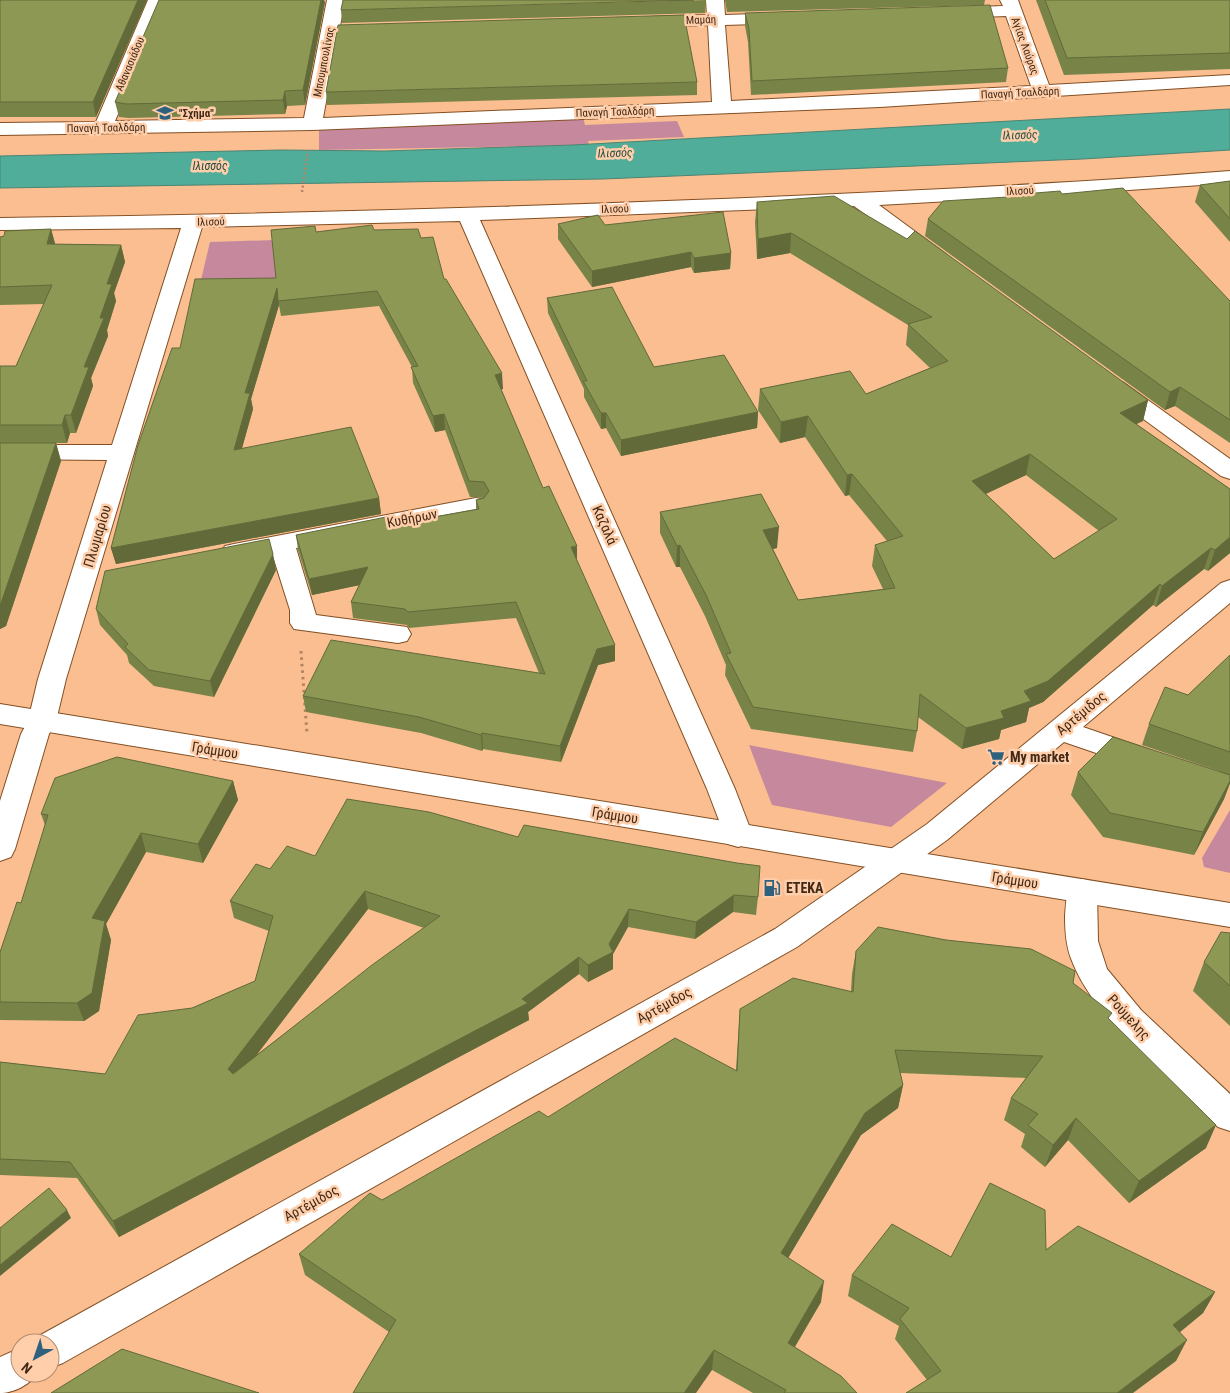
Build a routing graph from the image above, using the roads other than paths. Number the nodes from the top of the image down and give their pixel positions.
1 (156, 0) edge
2 (336, 0) edge
3 (715, 0) edge
4 (1010, 6) edge
5 (933, 13) edge
6 (796, 18) edge
7 (717, 20) junction
8 (628, 22) edge
9 (390, 29) edge
10 (330, 31) junction
11 (1230, 80) edge
12 (1042, 92) junction
13 (722, 107) junction
14 (312, 124) junction
15 (0, 128) edge
16 (103, 128) junction
17 (1230, 177) edge
18 (858, 199) junction
19 (468, 216) junction
20 (193, 222) junction
21 (0, 224) edge
22 (953, 269) edge
23 (1103, 378) edge
24 (0, 452) edge
25 (122, 453) junction
26 (1230, 471) edge
27 (476, 506) edge
28 (282, 543) junction
29 (216, 556) edge
30 (111, 576) edge
31 (83, 581) junction
32 (1230, 589) edge
33 (398, 634) dead end
34 (0, 714) edge
35 (42, 721) junction
36 (1060, 730) junction
37 (1164, 765) edge
38 (738, 836) junction
39 (0, 849) edge
40 (896, 862) junction
41 (1082, 891) junction
42 (1230, 915) edge
43 (1230, 1116) edge
44 (60, 1344) edge

1 - 16 street, Αθανασιάδου
2 - 10 street, Μπουμπουλίνας
3 - 7 street
4 - 5 street
4 - 12 street, Αγίας Λαύρας
6 - 7 street, Μαμάη
7 - 8 street, Μαμάη
7 - 13 street
9 - 10 street
10 - 14 street, Μπουμπουλίνας
11 - 12 street, Παναγή Τσαλδάρη
12 - 13 street, Παναγή Τσαλδάρη
13 - 14 street, Παναγή Τσαλδάρη
14 - 16 street, Παναγή Τσαλδάρη
15 - 16 street, Παναγή Τσαλδάρη
17 - 18 street, Ιλισού
18 - 19 street, Ιλισού
18 - 22 street
19 - 20 street, Ιλισού
19 - 38 street, Καζαλά
20 - 21 street, Ιλισού
20 - 25 street, Πλωμαρίου
23 - 26 street
24 - 25 street
25 - 31 street, Πλωμαρίου
27 - 28 street, Κυθήρων
28 - 29 street, Κυθήρων
28 - 33 street
30 - 31 street
31 - 35 street, Πλωμαρίου
32 - 36 street, Αρτέμιδος
34 - 35 street, Γράμμου
35 - 38 street, Γράμμου
35 - 39 street, Πλωμαρίου
36 - 37 street
36 - 40 street, Αρτέμιδος
38 - 40 street, Γράμμου
40 - 41 street, Γράμμου
40 - 44 street, Αρτέμιδος
41 - 42 street, Γράμμου
41 - 43 street, Ρούμελης

